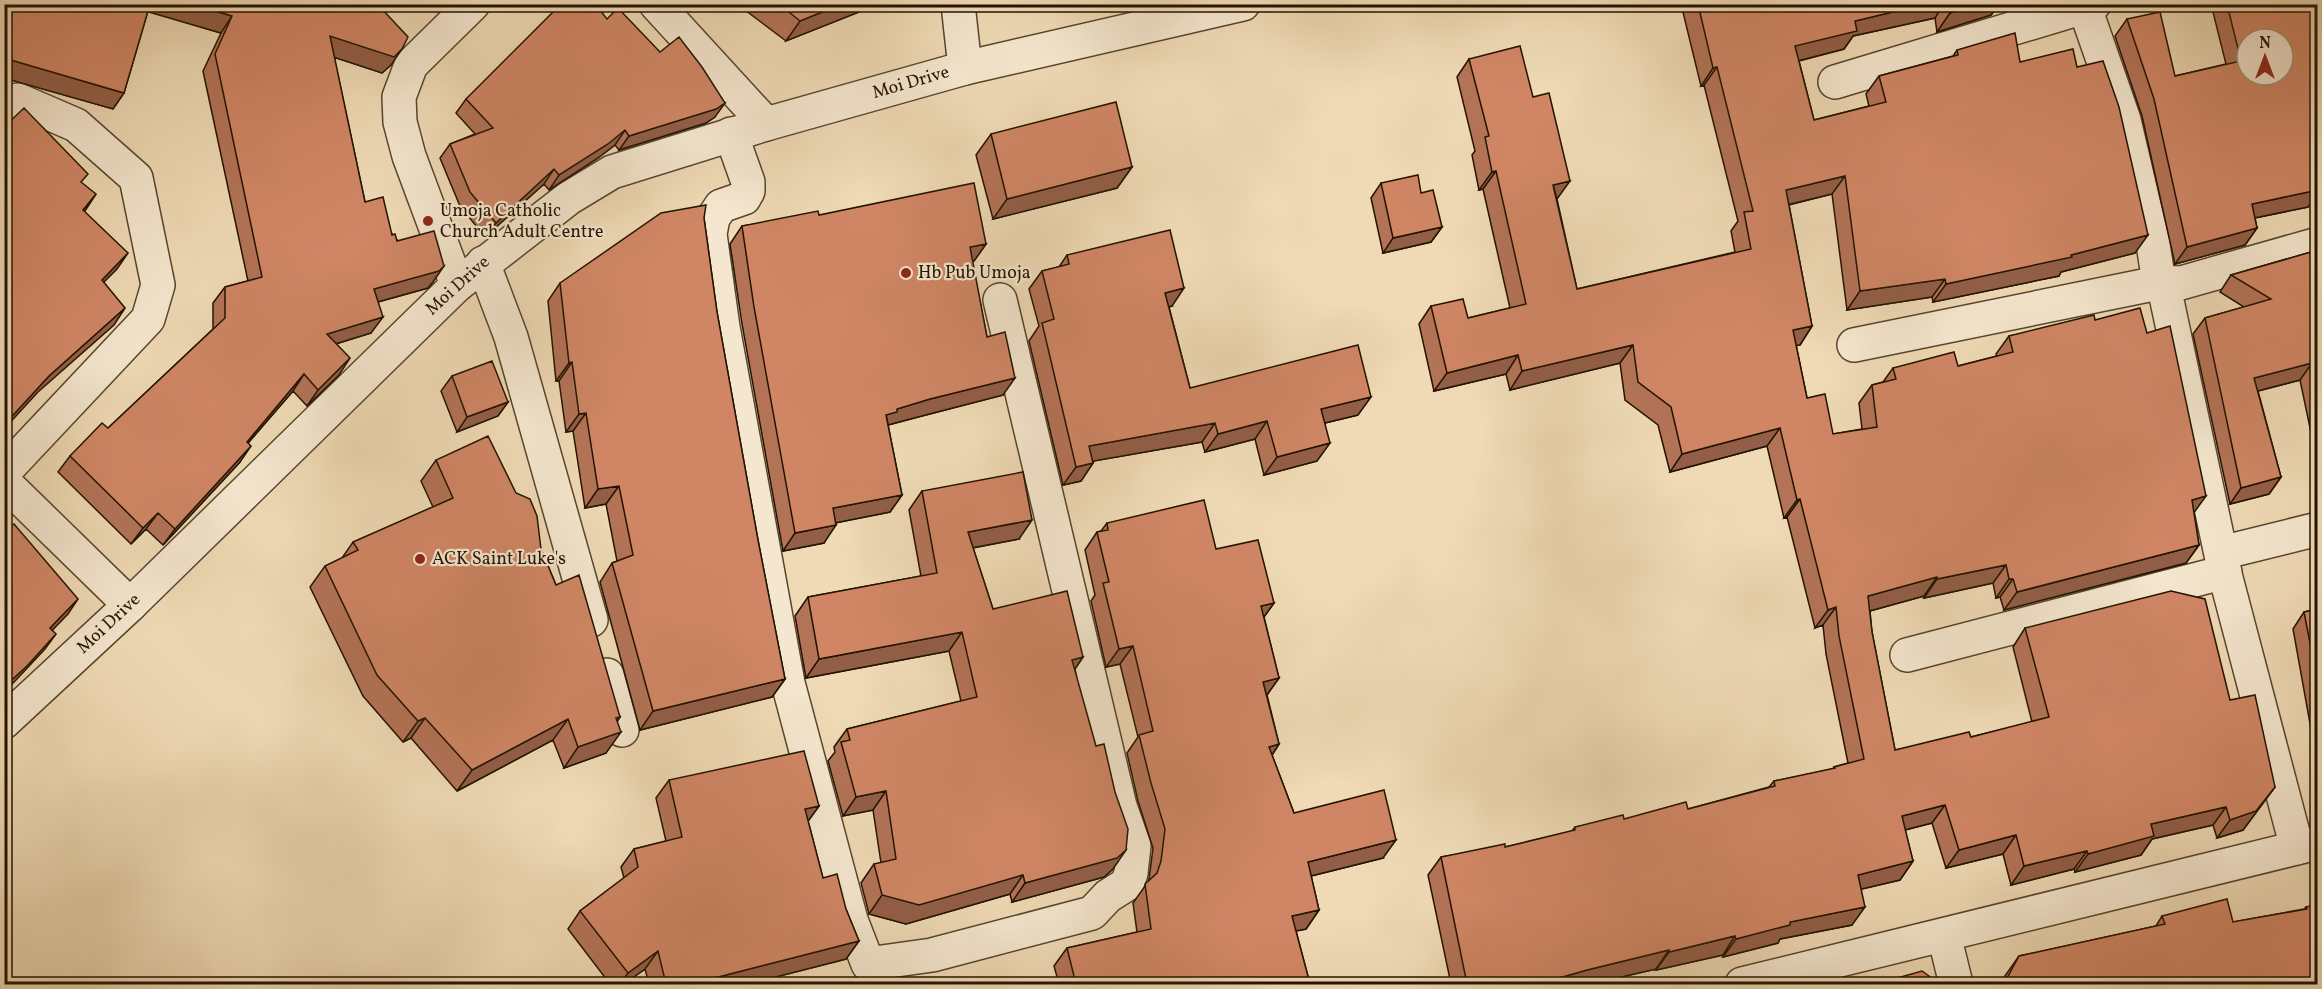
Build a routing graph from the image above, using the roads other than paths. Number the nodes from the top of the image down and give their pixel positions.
1 (473, 4) edge
2 (656, 4) edge
3 (958, 4) edge
4 (1235, 6) edge
5 (2089, 6) edge
6 (965, 68) junction
7 (1835, 82) dead end
8 (4, 103) edge
9 (765, 124) junction
10 (731, 134) junction
11 (2318, 244) edge
12 (483, 263) junction
13 (2163, 282) junction
14 (457, 285) junction
15 (1000, 300) dead end
16 (1854, 345) dead end
17 (4, 472) edge
18 (4, 482) edge
19 (2318, 529) edge
20 (2223, 563) junction
21 (130, 605) junction
22 (1907, 655) dead end
23 (4, 722) edge
24 (622, 730) edge
25 (2307, 845) edge
26 (1944, 935) junction
27 (869, 974) edge
28 (1742, 984) edge
29 (1956, 984) edge

1 - 14 street
2 - 9 street
3 - 6 street
4 - 6 street, Moi Drive
5 - 7 street
5 - 13 street
6 - 9 street, Moi Drive
8 - 17 street
9 - 10 street, Moi Drive
10 - 12 street, Moi Drive
10 - 27 street
11 - 13 street
12 - 14 street, Moi Drive
12 - 24 street
13 - 16 street
13 - 20 street
14 - 21 street, Moi Drive
15 - 27 street
18 - 21 street
19 - 20 street
20 - 22 street
20 - 25 street
21 - 23 street, Moi Drive
25 - 26 street
26 - 28 street
26 - 29 street

